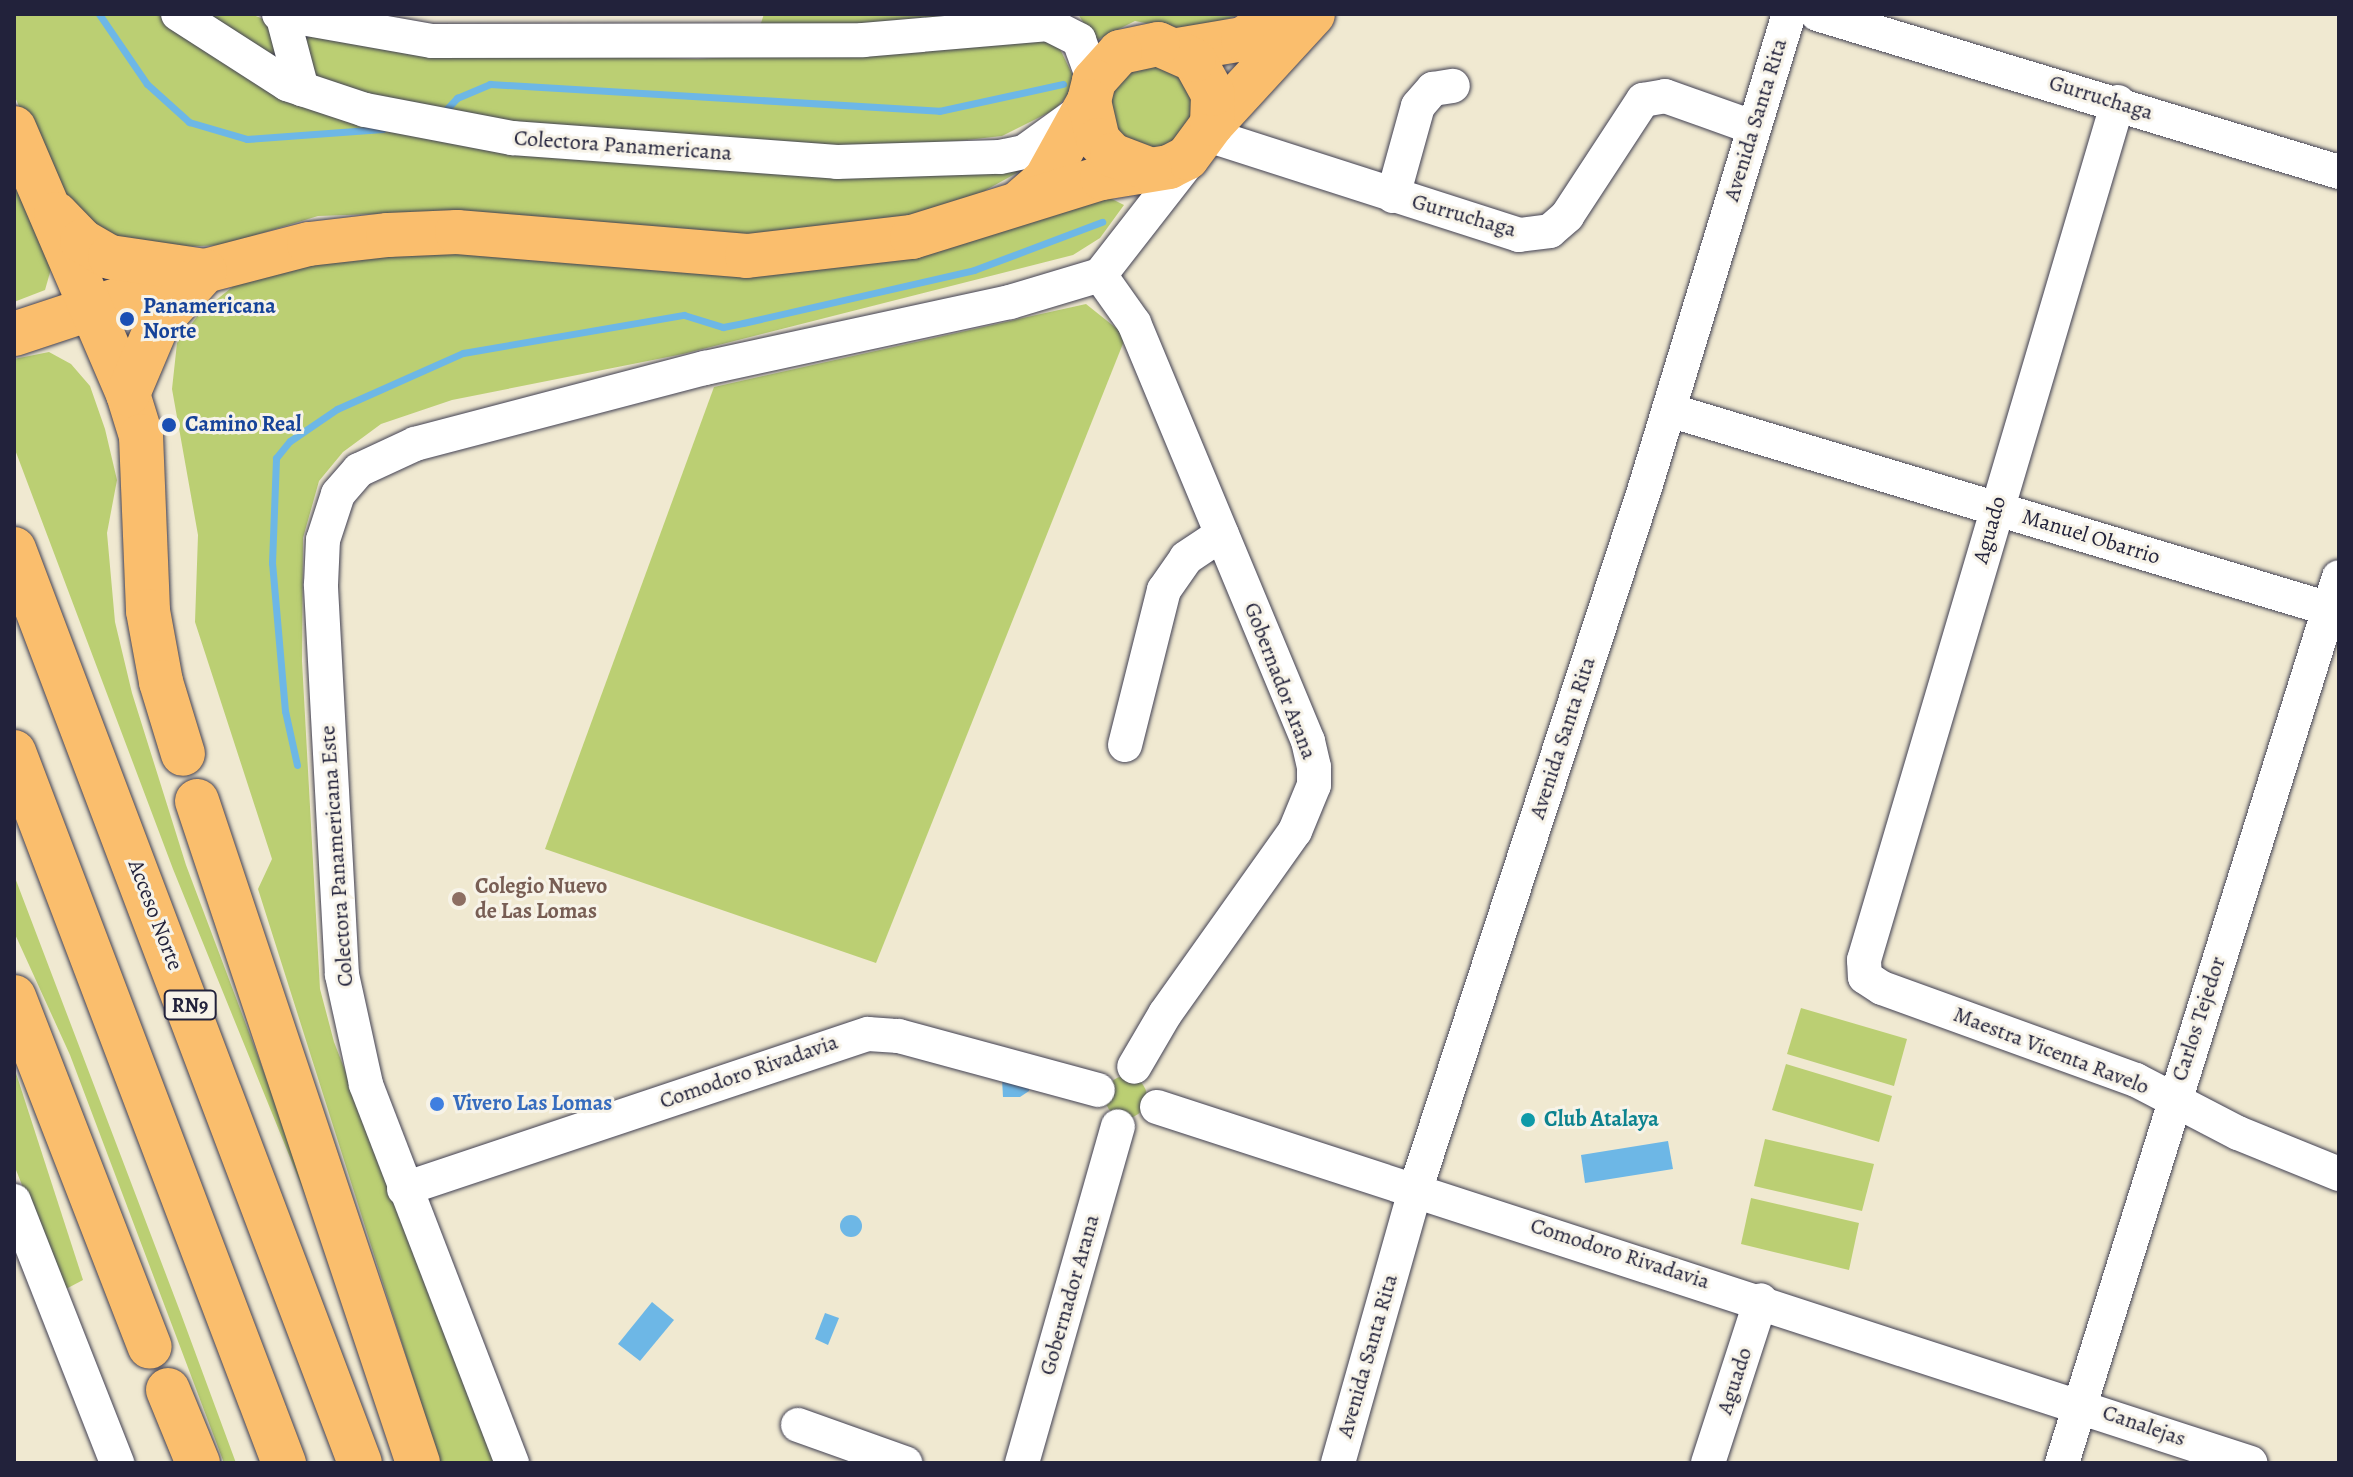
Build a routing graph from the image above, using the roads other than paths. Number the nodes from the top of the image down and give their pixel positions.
1 (178, 14) edge
2 (281, 14) edge
3 (411, 14) edge
4 (1280, 14) edge
5 (1313, 14) edge
6 (1789, 14) edge
7 (1817, 14) edge
8 (432, 41) junction
9 (1178, 50) junction
10 (1453, 86) dead end
11 (302, 89) junction
12 (1088, 98) junction
13 (2118, 102) junction
14 (1752, 127) junction
15 (14, 128) edge
16 (1207, 134) junction
17 (1149, 169) junction
18 (2339, 172) edge
19 (1393, 196) junction
20 (1019, 202) junction
21 (52, 210) junction
22 (205, 271) junction
23 (1100, 275) junction
24 (92, 309) junction
25 (14, 334) edge
26 (128, 394) junction
27 (1669, 410) junction
28 (1996, 508) junction
29 (1222, 534) junction
30 (14, 549) edge
31 (2339, 577) edge
32 (2334, 610) edge
33 (1125, 745) dead end
34 (14, 752) edge
35 (183, 754) dead end
36 (197, 801) dead end
37 (1864, 960) joint
38 (14, 997) edge
39 (1134, 1067) junction
40 (1098, 1090) junction
41 (2173, 1101) junction
42 (1157, 1107) junction
43 (1118, 1126) junction
44 (2339, 1174) edge
45 (1416, 1188) junction
46 (404, 1189) junction
47 (18, 1222) edge
48 (1761, 1300) junction
49 (150, 1347) dead end
50 (168, 1390) dead end
51 (2082, 1405) junction
52 (798, 1425) dead end
53 (117, 1463) edge
54 (198, 1463) edge
55 (284, 1463) edge
56 (360, 1463) edge
57 (418, 1463) edge
58 (512, 1463) edge
59 (905, 1463) edge
60 (1022, 1463) edge
61 (1338, 1463) edge
62 (1708, 1463) edge
63 (2062, 1463) edge
64 (2251, 1463) edge

1 - 11 street, Colectora Panamericana
2 - 8 street
2 - 11 street
3 - 8 street
4 - 9 main road
5 - 16 main road
6 - 14 street, Avenida Santa Rita
7 - 13 street, Gurruchaga
8 - 12 street
9 - 12 main road
9 - 16 main road
10 - 19 street
11 - 12 street, Colectora Panamericana
12 - 17 main road
12 - 20 main road
13 - 18 street, Gurruchaga
13 - 28 street, Aguado
14 - 19 street, Gurruchaga
14 - 27 street, Avenida Santa Rita
15 - 21 main road
16 - 17 main road
16 - 19 street, Gurruchaga
16 - 23 street
17 - 20 main road
20 - 22 main road
21 - 22 main road
21 - 24 main road
22 - 24 main road
22 - 26 main road
23 - 29 street, Gobernador Arana
23 - 46 street, Colectora Panamericana Este
24 - 25 main road
24 - 26 main road
26 - 35 main road
27 - 28 street, Manuel Obarrio
27 - 45 street, Avenida Santa Rita
28 - 32 street, Manuel Obarrio
28 - 37 street, Aguado
29 - 33 street
29 - 39 street, Gobernador Arana
30 - 56 main road, Acceso Norte / RN9
31 - 32 street, Carlos Tejedor
32 - 41 street, Carlos Tejedor
34 - 55 main road
36 - 57 main road
37 - 41 street, Maestra Vicenta Ravelo
38 - 49 main road
39 - 40 street
39 - 42 street
40 - 43 street
40 - 46 street, Comodoro Rivadavia
41 - 44 street, Maestra Vicenta Ravelo
41 - 51 street, Carlos Tejedor
42 - 43 street
42 - 45 street, Comodoro Rivadavia
43 - 60 street, Gobernador Arana
45 - 48 street, Comodoro Rivadavia
45 - 61 street, Avenida Santa Rita
46 - 58 street, Colectora Panamericana Este
47 - 53 street
48 - 51 street, Comodoro Rivadavia
48 - 62 street, Aguado
50 - 54 main road
51 - 63 street, Carlos Tejedor
51 - 64 street, Canalejas
52 - 59 street

